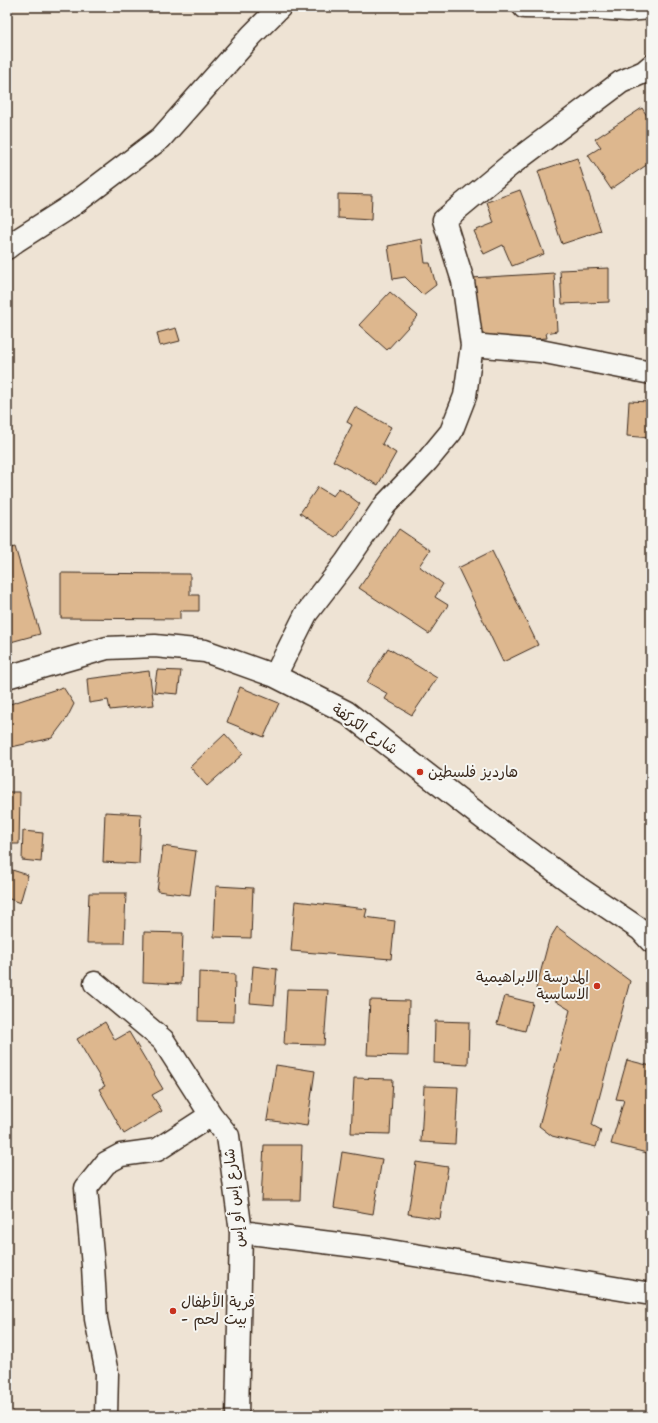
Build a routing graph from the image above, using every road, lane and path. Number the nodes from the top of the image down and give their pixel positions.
1 (280, 7) edge
2 (524, 7) edge
3 (651, 8) edge
4 (651, 66) edge
5 (7, 248) edge
6 (472, 345) junction
7 (651, 374) edge
8 (275, 676) junction
9 (7, 677) edge
10 (651, 941) edge
11 (95, 983) dead end
12 (211, 1115) junction
13 (241, 1232) junction
14 (651, 1294) edge
15 (106, 1416) edge
16 (237, 1416) edge

1 - 5 street
2 - 3 street
4 - 6 street
6 - 7 street
6 - 8 street
8 - 9 street, شارع الكركفة
8 - 10 street, شارع الكركفة
11 - 12 street, شارع إس أو إس
12 - 13 street, شارع إس أو إس
12 - 15 street
13 - 14 street
13 - 16 street, شارع إس أو إس

